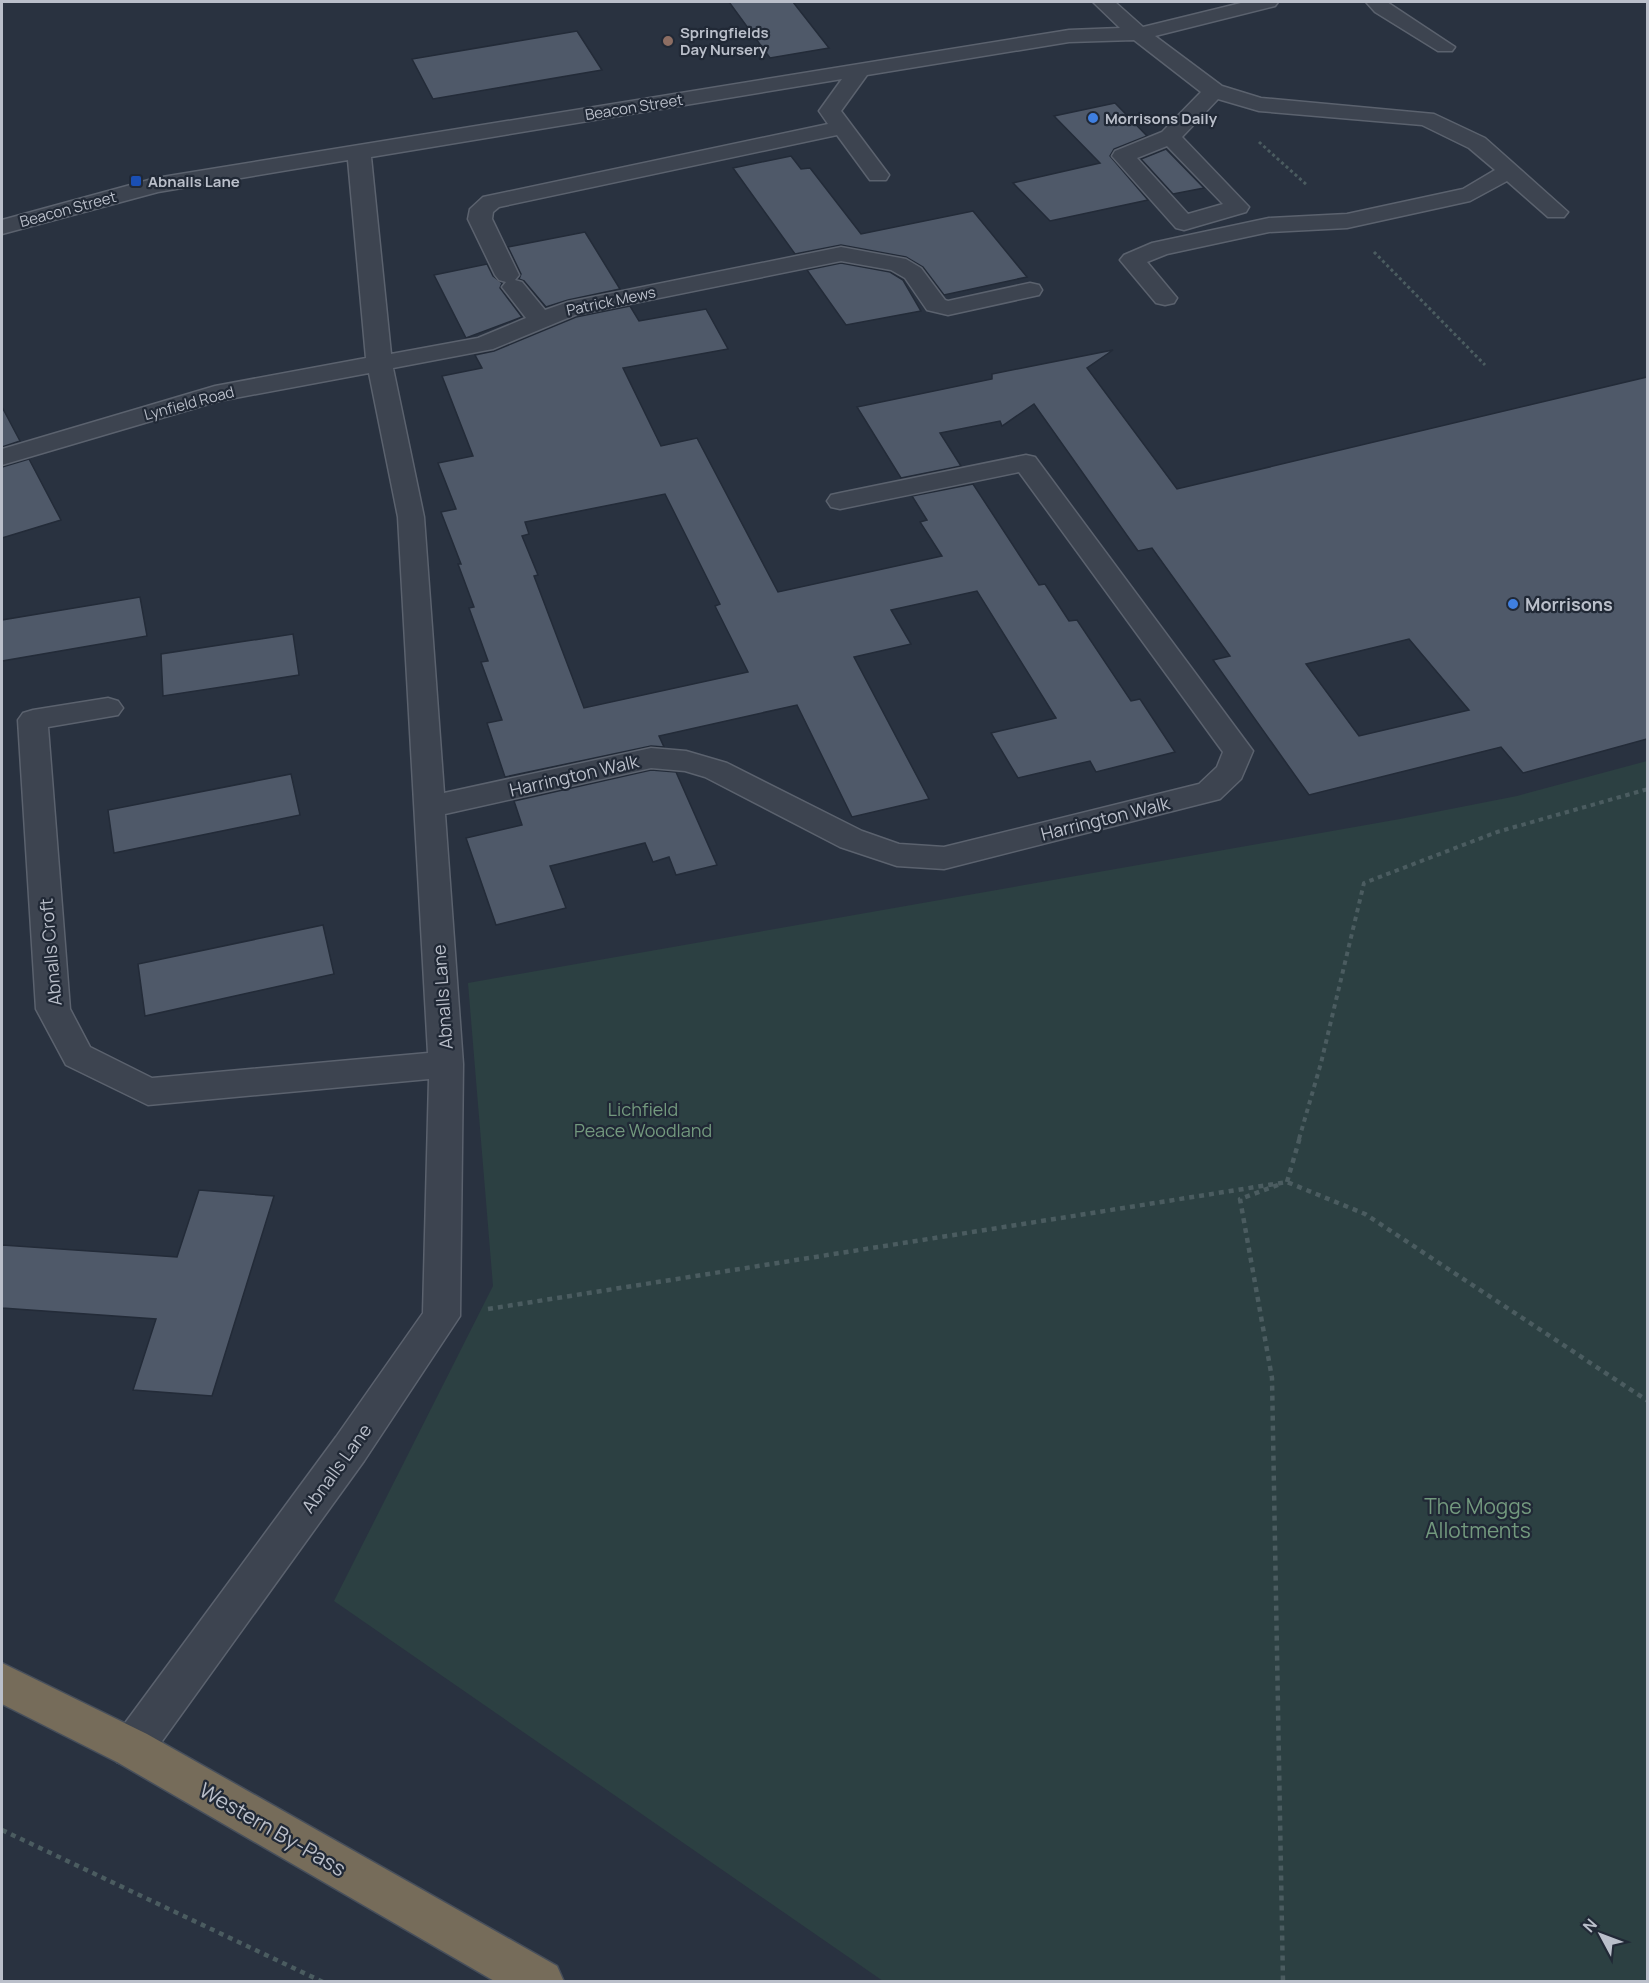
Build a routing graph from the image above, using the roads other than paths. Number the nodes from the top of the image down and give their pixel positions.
1 (1103, 2) edge
2 (1268, 2) edge
3 (1376, 2) edge
4 (1139, 34) junction
5 (1445, 47) dead end
6 (860, 70) junction
7 (1214, 91) junction
8 (843, 127) junction
9 (1170, 137) junction
10 (359, 153) junction
11 (1509, 171) junction
12 (878, 175) dead end
13 (1556, 212) dead end
14 (2, 227) edge
15 (1192, 231) junction
16 (1030, 290) dead end
17 (1165, 298) dead end
18 (540, 320) junction
19 (380, 363) junction
20 (2, 457) edge
21 (840, 501) dead end
22 (108, 708) dead end
23 (430, 807) junction
24 (446, 1064) junction
25 (2, 1683) edge
26 (132, 1748) junction
27 (541, 1982) edge

1 - 4 street
2 - 4 street, Beacon Street
3 - 5 street
4 - 6 street, Beacon Street
4 - 7 street
6 - 8 street
6 - 10 street, Beacon Street
7 - 9 street
7 - 11 street
8 - 12 street
8 - 18 street
9 - 15 street
9 - 15 street
10 - 14 street, Beacon Street
10 - 19 street, Abnalls Lane
11 - 13 street
11 - 15 street
15 - 17 street
16 - 18 street, Patrick Mews
18 - 19 street, Patrick Mews
19 - 20 street, Lynfield Road
19 - 23 street, Abnalls Lane
21 - 23 street, Harrington Walk
22 - 24 street, Abnalls Croft
23 - 24 street, Abnalls Lane
24 - 26 street, Abnalls Lane
25 - 26 highway, Western By-Pass
26 - 27 highway, Western By-Pass

